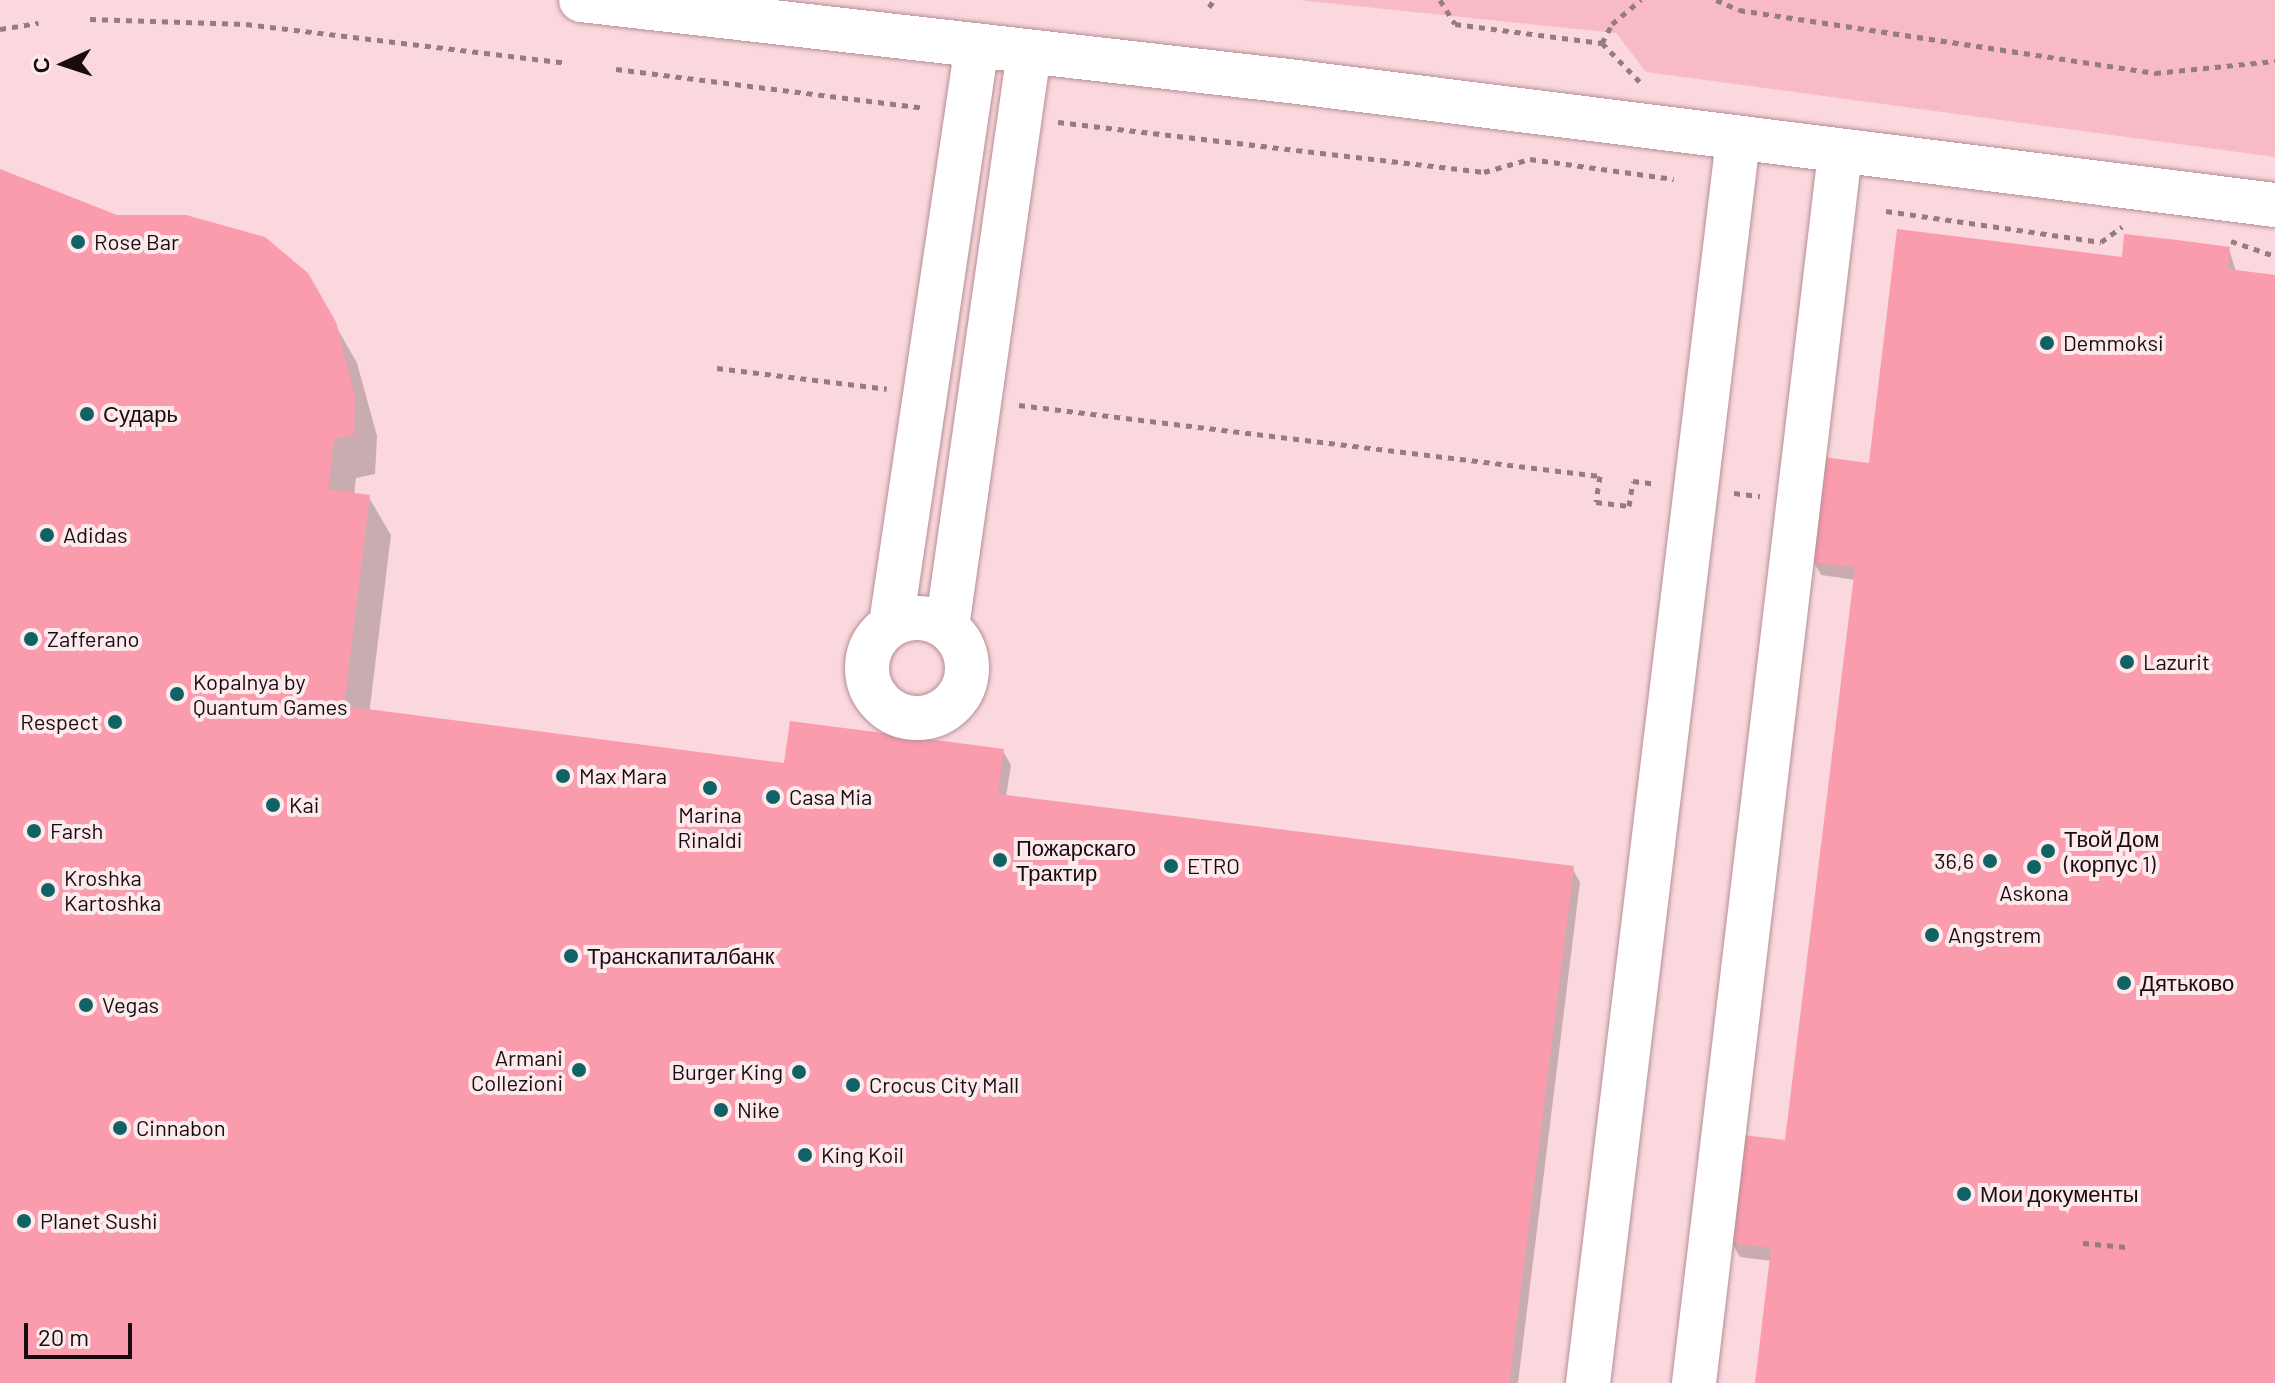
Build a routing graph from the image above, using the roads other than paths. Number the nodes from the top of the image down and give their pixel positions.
1 (581, 0) edge
2 (977, 45) junction
3 (1029, 52) junction
4 (1738, 140) junction
5 (1840, 153) junction
6 (2275, 205) edge
7 (891, 624) junction
8 (947, 627) junction
9 (1588, 1383) edge
10 (1694, 1383) edge

1 - 2 lane
2 - 3 lane
2 - 7 lane
3 - 4 lane
3 - 8 lane
4 - 5 lane
4 - 9 lane
5 - 6 lane
5 - 10 lane
7 - 8 lane
7 - 8 lane

